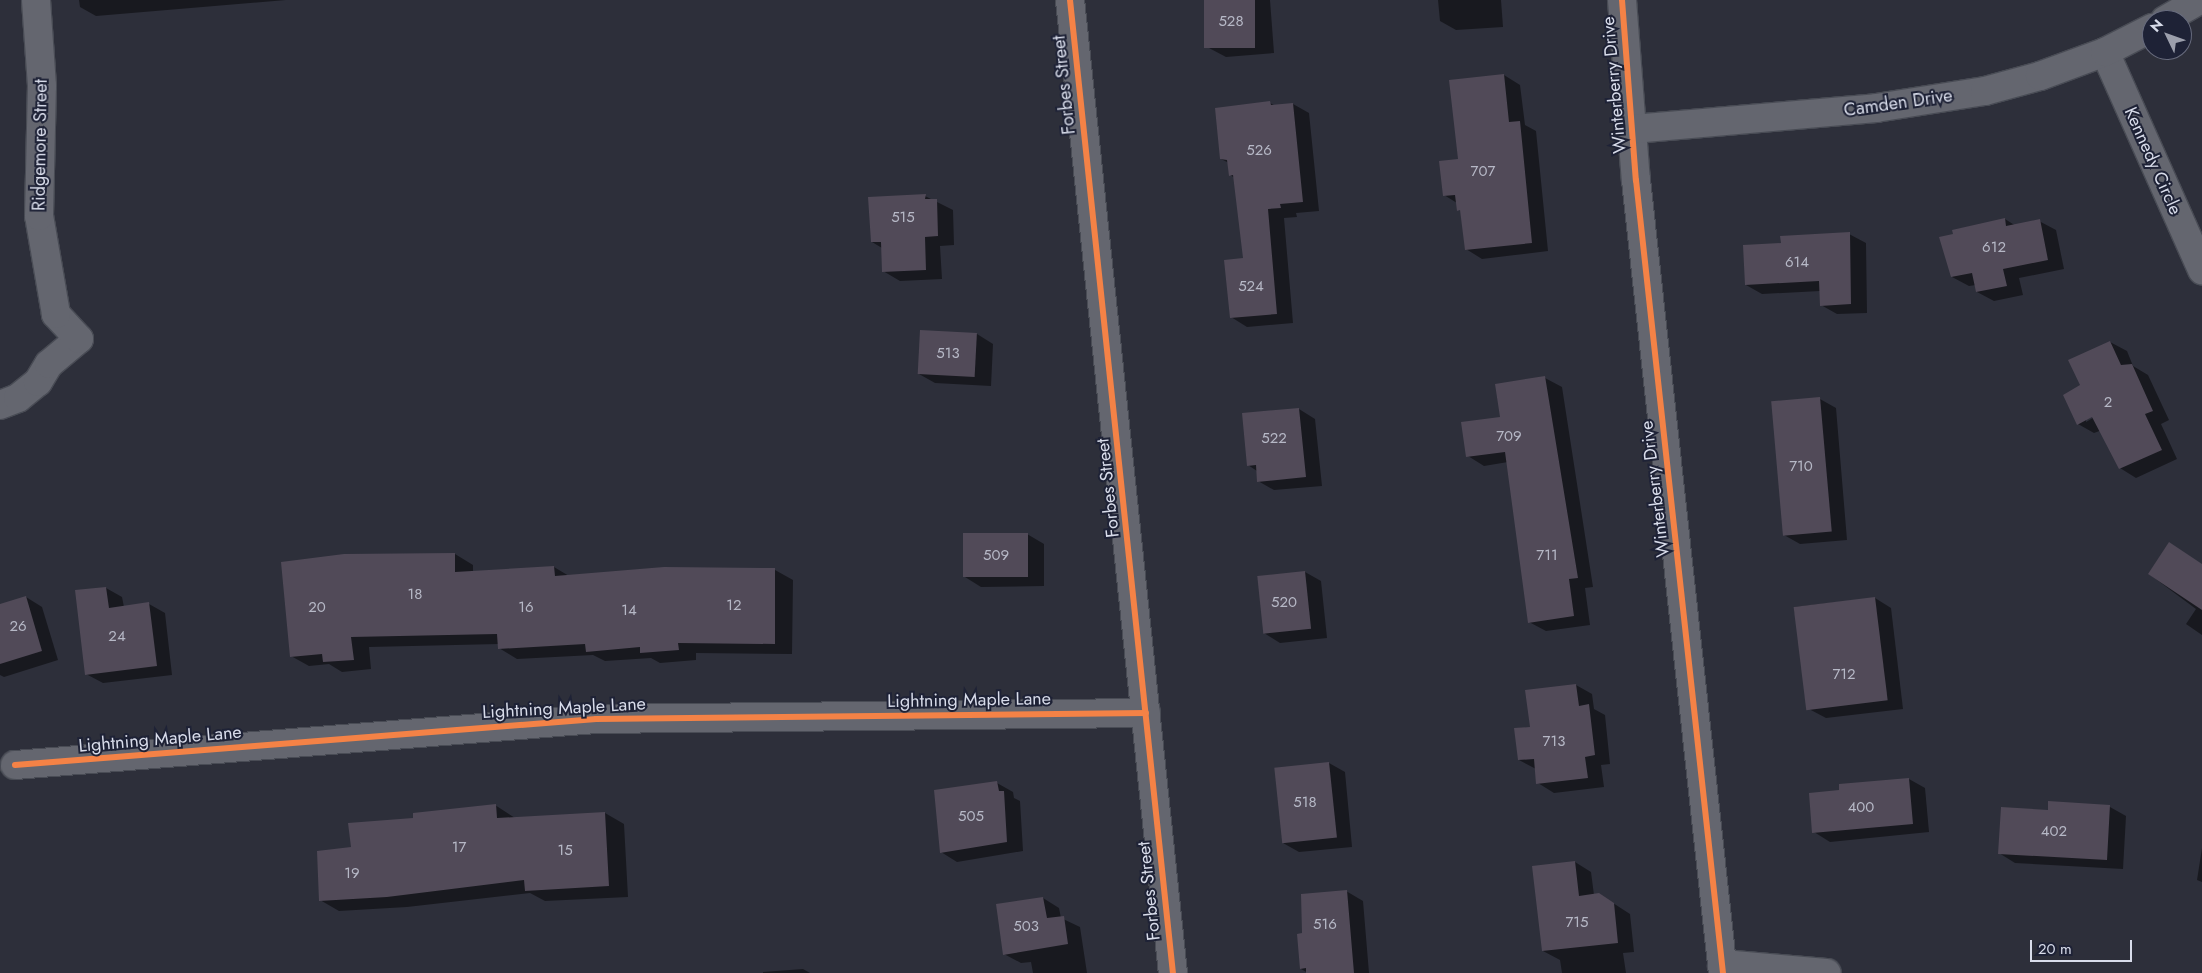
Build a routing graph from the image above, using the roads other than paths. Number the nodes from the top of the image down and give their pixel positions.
1 (36, 0) edge
2 (1070, 0) edge
3 (1622, 0) edge
4 (2198, 0) edge
5 (2182, 10) edge
6 (2142, 33) edge
7 (2105, 52) junction
8 (1633, 129) junction
9 (2202, 270) edge
10 (0, 405) edge
11 (1146, 714) junction
12 (15, 766) dead end
13 (1723, 968) edge
14 (1173, 973) edge
15 (1827, 973) edge

1 - 10 street, Ridgemore Street
2 - 11 street, Forbes Street
3 - 8 street, Winterberry Drive
4 - 5 street
6 - 7 street, Camden Drive
7 - 8 street, Camden Drive
7 - 9 street, Kennedy Circle
8 - 13 street, Winterberry Drive
11 - 12 street, Lightning Maple Lane
11 - 14 street, Forbes Street
13 - 15 street

